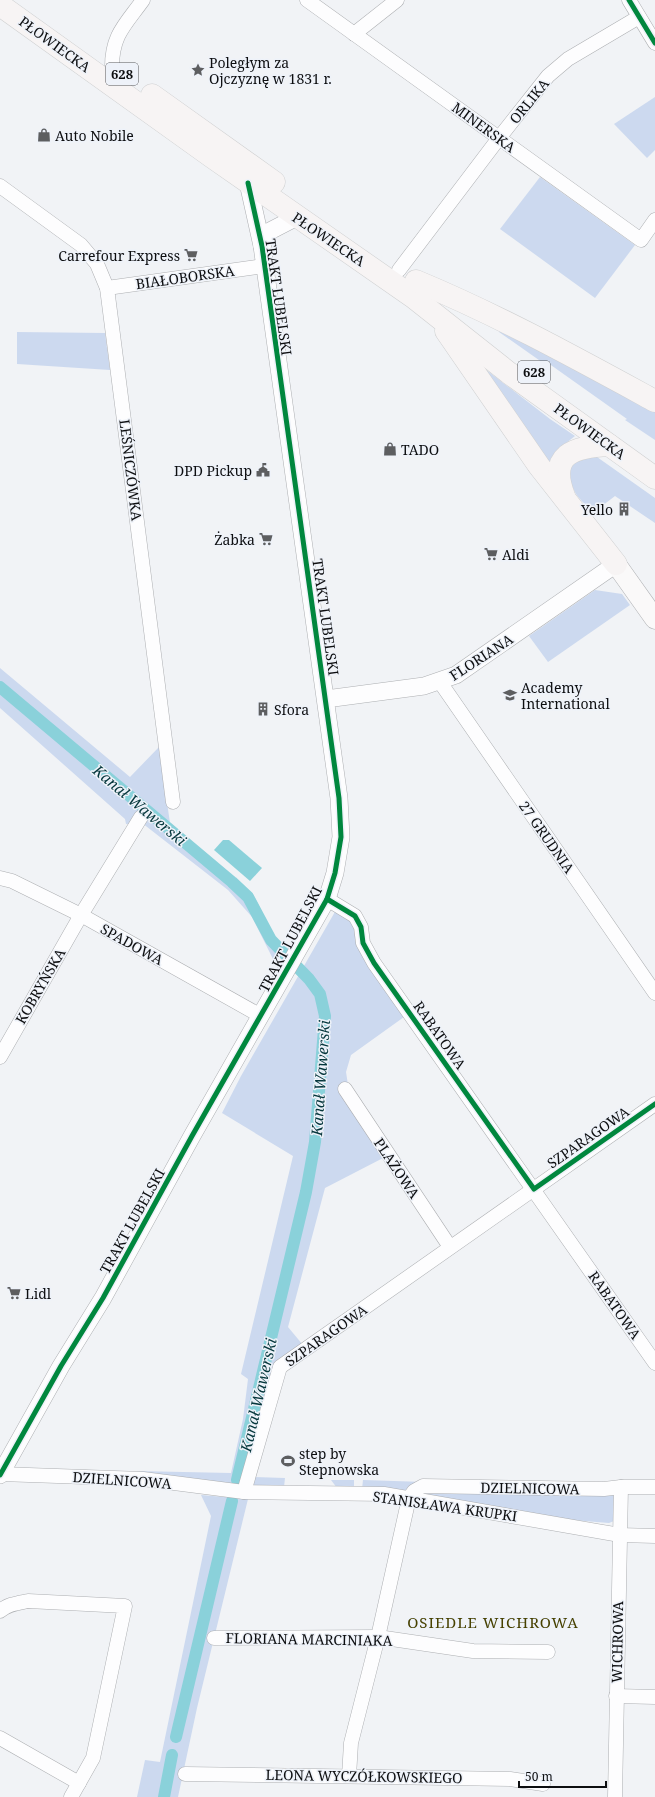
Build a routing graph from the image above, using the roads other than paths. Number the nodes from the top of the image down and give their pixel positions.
1 (19, 0) edge
2 (143, 0) edge
3 (307, 0) edge
4 (397, 0) edge
5 (629, 0) edge
6 (0, 5) edge
7 (639, 17) junction
8 (354, 34) junction
9 (655, 43) edge
10 (112, 67) junction
11 (499, 138) junction
12 (248, 183) junction
13 (0, 186) edge
14 (297, 217) junction
15 (655, 220) edge
16 (262, 246) junction
17 (264, 266) junction
18 (408, 275) junction
19 (107, 288) junction
20 (436, 314) junction
21 (655, 400) edge
22 (609, 445) junction
23 (655, 459) edge
24 (655, 478) edge
25 (566, 501) junction
26 (616, 564) junction
27 (655, 619) edge
28 (440, 682) junction
29 (326, 700) junction
30 (173, 802) dead end
31 (141, 817) dead end
32 (0, 878) edge
33 (327, 899) junction
34 (81, 915) junction
35 (655, 993) edge
36 (261, 1016) junction
37 (0, 1058) edge
38 (345, 1089) dead end
39 (655, 1104) edge
40 (534, 1189) junction
41 (450, 1247) junction
42 (655, 1363) edge
43 (0, 1474) edge
44 (621, 1487) junction
45 (655, 1487) edge
46 (244, 1492) junction
47 (409, 1498) junction
48 (620, 1535) junction
49 (655, 1536) edge
50 (0, 1611) edge
51 (378, 1637) junction
52 (214, 1638) dead end
53 (548, 1652) dead end
54 (616, 1696) junction
55 (655, 1697) edge
56 (0, 1738) edge
57 (185, 1774) dead end
58 (349, 1776) junction
59 (79, 1783) junction
60 (543, 1784) dead end
61 (71, 1797) edge
62 (615, 1797) edge

1 - 10 main road, PŁOWIECKA / 628
2 - 10 street
3 - 8 street, MINERSKA
4 - 8 street
5 - 7 street
6 - 12 main road, PŁOWIECKA / 628
7 - 9 street
7 - 11 street, ORLIKA
8 - 11 street, MINERSKA
10 - 18 main road, PŁOWIECKA / 628
11 - 15 street, MINERSKA
11 - 18 street, ORLIKA
12 - 14 main road, PŁOWIECKA / 628
12 - 16 street, TRAKT LUBELSKI
13 - 19 street, LEŚNICZÓWKA
14 - 16 street, TRAKT LUBELSKI
14 - 20 main road, PŁOWIECKA / 628
16 - 17 street, TRAKT LUBELSKI
17 - 19 street, BIAŁOBORSKA
17 - 29 street, TRAKT LUBELSKI
18 - 21 main road
18 - 23 main road, PŁOWIECKA / 628
19 - 30 street, LEŚNICZÓWKA
20 - 22 main road, PŁOWIECKA / 628
20 - 25 main road
22 - 24 main road, PŁOWIECKA / 628
22 - 25 main road
25 - 26 main road
26 - 27 main road
26 - 28 street, FLORIANA
28 - 29 street, FLORIANA
28 - 35 street, 27 GRUDNIA
29 - 33 street, TRAKT LUBELSKI
31 - 34 street
32 - 34 street, SPADOWA
33 - 36 street, TRAKT LUBELSKI
33 - 40 street, RABATOWA
34 - 36 street, SPADOWA
34 - 37 street, KOBRYŃSKA
36 - 43 street, TRAKT LUBELSKI
38 - 41 street, PLAŻOWA
39 - 40 street, SZPARAGOWA
40 - 41 street, SZPARAGOWA
40 - 42 street, RABATOWA
41 - 46 street, SZPARAGOWA
43 - 46 street, DZIELNICOWA
44 - 45 street, DZIELNICOWA
44 - 47 street, DZIELNICOWA
44 - 48 street, WICHROWA
46 - 47 street, STANISŁAWA KRUPKI
47 - 48 street, STANISŁAWA KRUPKI
47 - 51 street
48 - 49 street, STANISŁAWA KRUPKI
48 - 54 street, WICHROWA
50 - 59 street
51 - 52 street, FLORIANA MARCINIAKA
51 - 53 street, FLORIANA MARCINIAKA
51 - 58 street
54 - 55 street
54 - 62 street, WICHROWA
56 - 59 street
57 - 58 street, LEONA WYCZÓŁKOWSKIEGO
58 - 60 street, LEONA WYCZÓŁKOWSKIEGO
59 - 61 street

